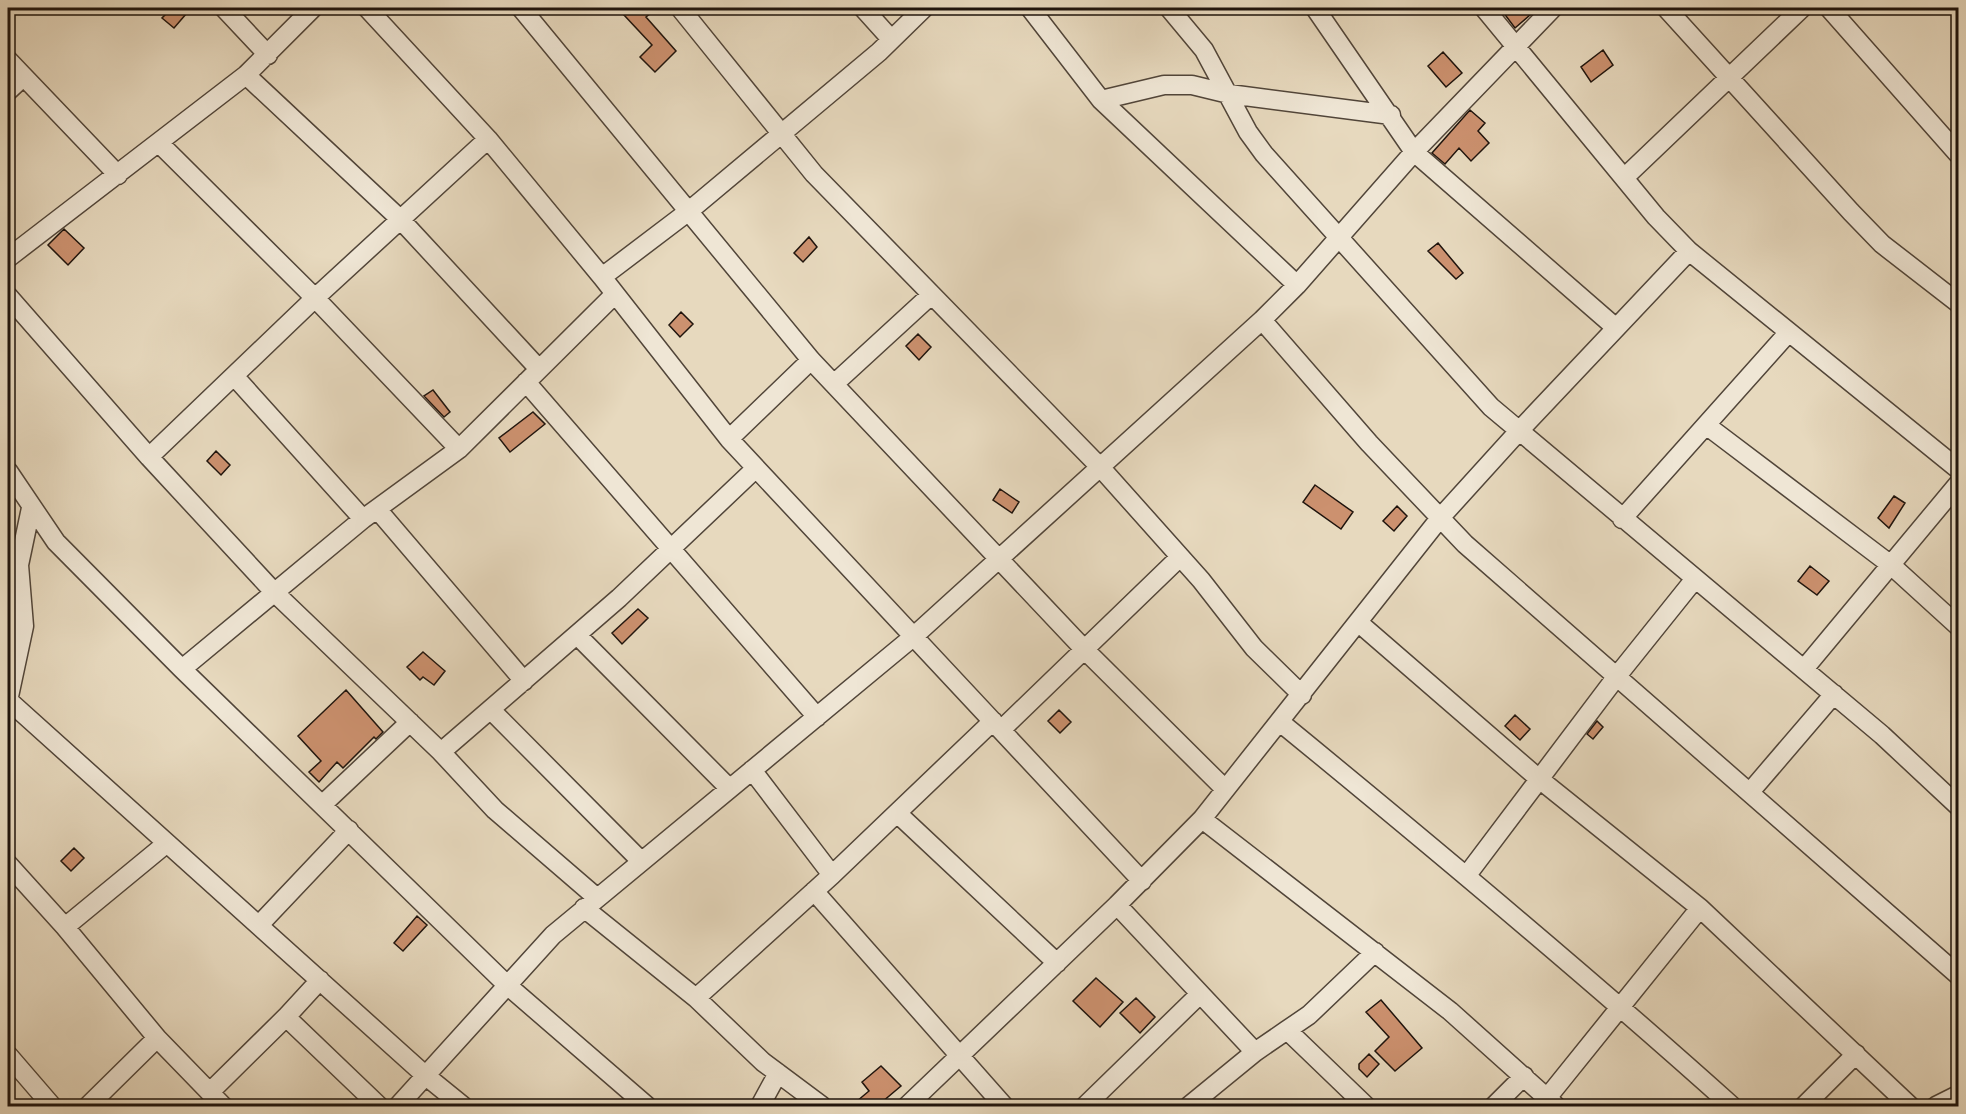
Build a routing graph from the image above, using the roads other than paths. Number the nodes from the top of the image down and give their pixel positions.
1 (224, 8) edge
2 (313, 8) edge
3 (367, 8) edge
4 (520, 8) edge
5 (680, 8) edge
6 (862, 8) edge
7 (924, 8) edge
8 (1030, 8) edge
9 (1169, 8) edge
10 (1315, 8) edge
11 (1484, 8) edge
12 (1553, 8) edge
13 (1666, 8) edge
14 (1802, 8) edge
15 (1829, 8) edge
16 (890, 38) junction
17 (1515, 44) junction
18 (268, 55) junction
19 (8, 60) edge
20 (246, 75) junction
21 (23, 77) junction
22 (1729, 78) junction
23 (8, 91) edge
24 (1229, 94) junction
25 (1101, 100) junction
26 (1391, 115) junction
27 (780, 134) junction
28 (488, 139) junction
29 (159, 143) junction
30 (1414, 152) junction
31 (1959, 154) edge
32 (118, 175) junction
33 (1624, 178) junction
34 (689, 211) junction
35 (400, 219) junction
36 (1338, 238) junction
37 (11, 248) edge
38 (1689, 250) junction
39 (602, 277) junction
40 (1297, 285) junction
41 (615, 294) junction
42 (931, 295) junction
43 (8, 296) edge
44 (315, 298) junction
45 (1959, 303) edge
46 (1262, 320) junction
47 (1615, 327) junction
48 (1788, 333) junction
49 (810, 360) junction
50 (539, 369) junction
51 (235, 376) junction
52 (526, 382) junction
53 (834, 384) junction
54 (1706, 425) junction
55 (1518, 432) junction
56 (729, 439) junction
57 (459, 448) junction
58 (149, 457) junction
59 (1101, 468) junction
60 (755, 469) junction
61 (1959, 469) edge
62 (8, 471) edge
63 (1959, 484) edge
64 (31, 508) junction
65 (370, 514) junction
66 (1440, 519) junction
67 (1622, 519) junction
68 (670, 550) junction
69 (1180, 557) junction
70 (1001, 559) junction
71 (1891, 565) junction
72 (1694, 580) junction
73 (274, 592) junction
74 (1359, 623) junction
75 (1959, 626) edge
76 (577, 635) junction
77 (913, 637) junction
78 (1083, 648) junction
79 (182, 669) junction
80 (1804, 669) junction
81 (1617, 676) junction
82 (524, 681) junction
83 (1834, 694) junction
84 (1302, 695) junction
85 (8, 700) edge
86 (491, 710) junction
87 (817, 717) junction
88 (410, 722) junction
89 (1280, 722) junction
90 (997, 725) junction
91 (441, 752) junction
92 (752, 770) junction
93 (1539, 778) junction
94 (729, 788) junction
95 (1226, 789) junction
96 (1750, 792) junction
97 (322, 805) junction
98 (1959, 806) edge
99 (897, 813) junction
100 (1202, 819) junction
101 (349, 830) junction
102 (167, 843) junction
103 (640, 860) junction
104 (8, 864) edge
105 (832, 875) junction
106 (1467, 875) junction
107 (1142, 881) junction
108 (814, 891) junction
109 (590, 902) junction
110 (1117, 905) junction
111 (1700, 908) junction
112 (259, 925) junction
113 (65, 927) junction
114 (1375, 952) junction
115 (1057, 963) junction
116 (1959, 975) edge
117 (320, 980) junction
118 (507, 985) junction
119 (1200, 994) junction
120 (696, 998) junction
121 (1621, 1005) junction
122 (286, 1017) junction
123 (1287, 1030) junction
124 (157, 1038) junction
125 (1255, 1052) junction
126 (1856, 1054) junction
127 (8, 1055) edge
128 (959, 1058) junction
129 (778, 1073) junction
130 (426, 1076) junction
131 (1524, 1076) junction
132 (210, 1092) junction
133 (1959, 1095) edge
134 (1551, 1102) edge
135 (1199, 1103) edge
136 (52, 1107) edge
137 (88, 1107) edge
138 (223, 1107) edge
139 (379, 1107) edge
140 (398, 1107) edge
141 (463, 1107) edge
142 (646, 1107) edge
143 (760, 1107) edge
144 (822, 1107) edge
145 (907, 1107) edge
146 (1004, 1107) edge
147 (1085, 1107) edge
148 (1366, 1107) edge
149 (1494, 1107) edge
150 (1732, 1107) edge
151 (1804, 1107) edge
152 (1910, 1107) edge
153 (1936, 1107) edge

1 - 18 street
2 - 18 street
3 - 28 street
4 - 34 street
5 - 27 street
6 - 16 street
7 - 16 street
8 - 25 street
9 - 24 street
10 - 26 street
11 - 17 street
12 - 17 street
13 - 22 street
14 - 22 street
15 - 31 street
16 - 27 street
17 - 30 street
17 - 33 street
18 - 20 street
19 - 21 street
20 - 29 street
20 - 35 street
21 - 23 street
21 - 32 street
22 - 33 street
22 - 45 street
24 - 25 street
24 - 26 street
24 - 36 street
25 - 40 street
26 - 30 street
27 - 34 street
27 - 42 street
28 - 35 street
28 - 39 street
29 - 32 street
29 - 44 street
30 - 36 street
30 - 47 street
32 - 37 street
33 - 38 street
34 - 39 street
34 - 49 street
35 - 44 street
35 - 50 street
36 - 40 street
36 - 55 street
38 - 47 street
38 - 48 street
39 - 41 street
40 - 46 street
41 - 50 street
41 - 56 street
42 - 53 street
42 - 59 street
43 - 58 street
44 - 51 street
44 - 57 street
46 - 59 street
46 - 66 street
47 - 55 street
48 - 54 street
48 - 61 street
49 - 53 street
49 - 56 street
50 - 52 street
51 - 58 street
51 - 65 street
52 - 57 street
52 - 68 street
53 - 70 street
54 - 67 street
54 - 71 street
55 - 66 street
55 - 67 street
56 - 60 street
57 - 65 street
58 - 73 street
59 - 69 street
59 - 70 street
60 - 68 street
60 - 77 street
62 - 64 street
63 - 71 street
64 - 79 street
64 - 85 street
65 - 73 street
65 - 82 street
66 - 74 street
66 - 81 street
67 - 72 street
68 - 76 street
68 - 87 street
69 - 78 street
69 - 84 street
70 - 77 street
70 - 78 street
71 - 75 street
71 - 80 street
72 - 80 street
72 - 81 street
73 - 79 street
73 - 88 street
74 - 84 street
74 - 93 street
76 - 82 street
76 - 94 street
77 - 87 street
77 - 90 street
78 - 90 street
78 - 95 street
79 - 97 street
80 - 83 street
81 - 93 street
81 - 96 street
82 - 86 street
83 - 96 street
83 - 98 street
84 - 89 street
85 - 102 street
86 - 91 street
86 - 103 street
87 - 92 street
88 - 91 street
88 - 97 street
89 - 95 street
89 - 106 street
90 - 99 street
90 - 107 street
91 - 109 street
92 - 94 street
92 - 105 street
93 - 106 street
93 - 111 street
94 - 103 street
95 - 100 street
96 - 116 street
97 - 101 street
99 - 105 street
99 - 115 street
100 - 107 street
100 - 114 street
101 - 112 street
101 - 118 street
102 - 112 street
102 - 113 street
103 - 109 street
104 - 113 street
105 - 108 street
106 - 121 street
107 - 110 street
108 - 120 street
108 - 128 street
109 - 118 street
109 - 120 street
110 - 115 street
110 - 119 street
111 - 121 street
111 - 126 street
112 - 117 street
113 - 124 street
114 - 123 street
114 - 131 street
115 - 128 street
117 - 122 street
117 - 130 street
118 - 130 street
118 - 142 street
119 - 125 street
119 - 147 street
120 - 129 street
121 - 134 street
121 - 150 street
122 - 132 street
122 - 139 street
123 - 125 street
123 - 148 street
124 - 132 street
124 - 137 street
125 - 135 street
126 - 151 street
126 - 152 street
127 - 136 street
128 - 145 street
128 - 146 street
129 - 143 street
129 - 144 street
130 - 140 street
130 - 141 street
131 - 134 street
131 - 149 street
132 - 138 street
133 - 153 street

